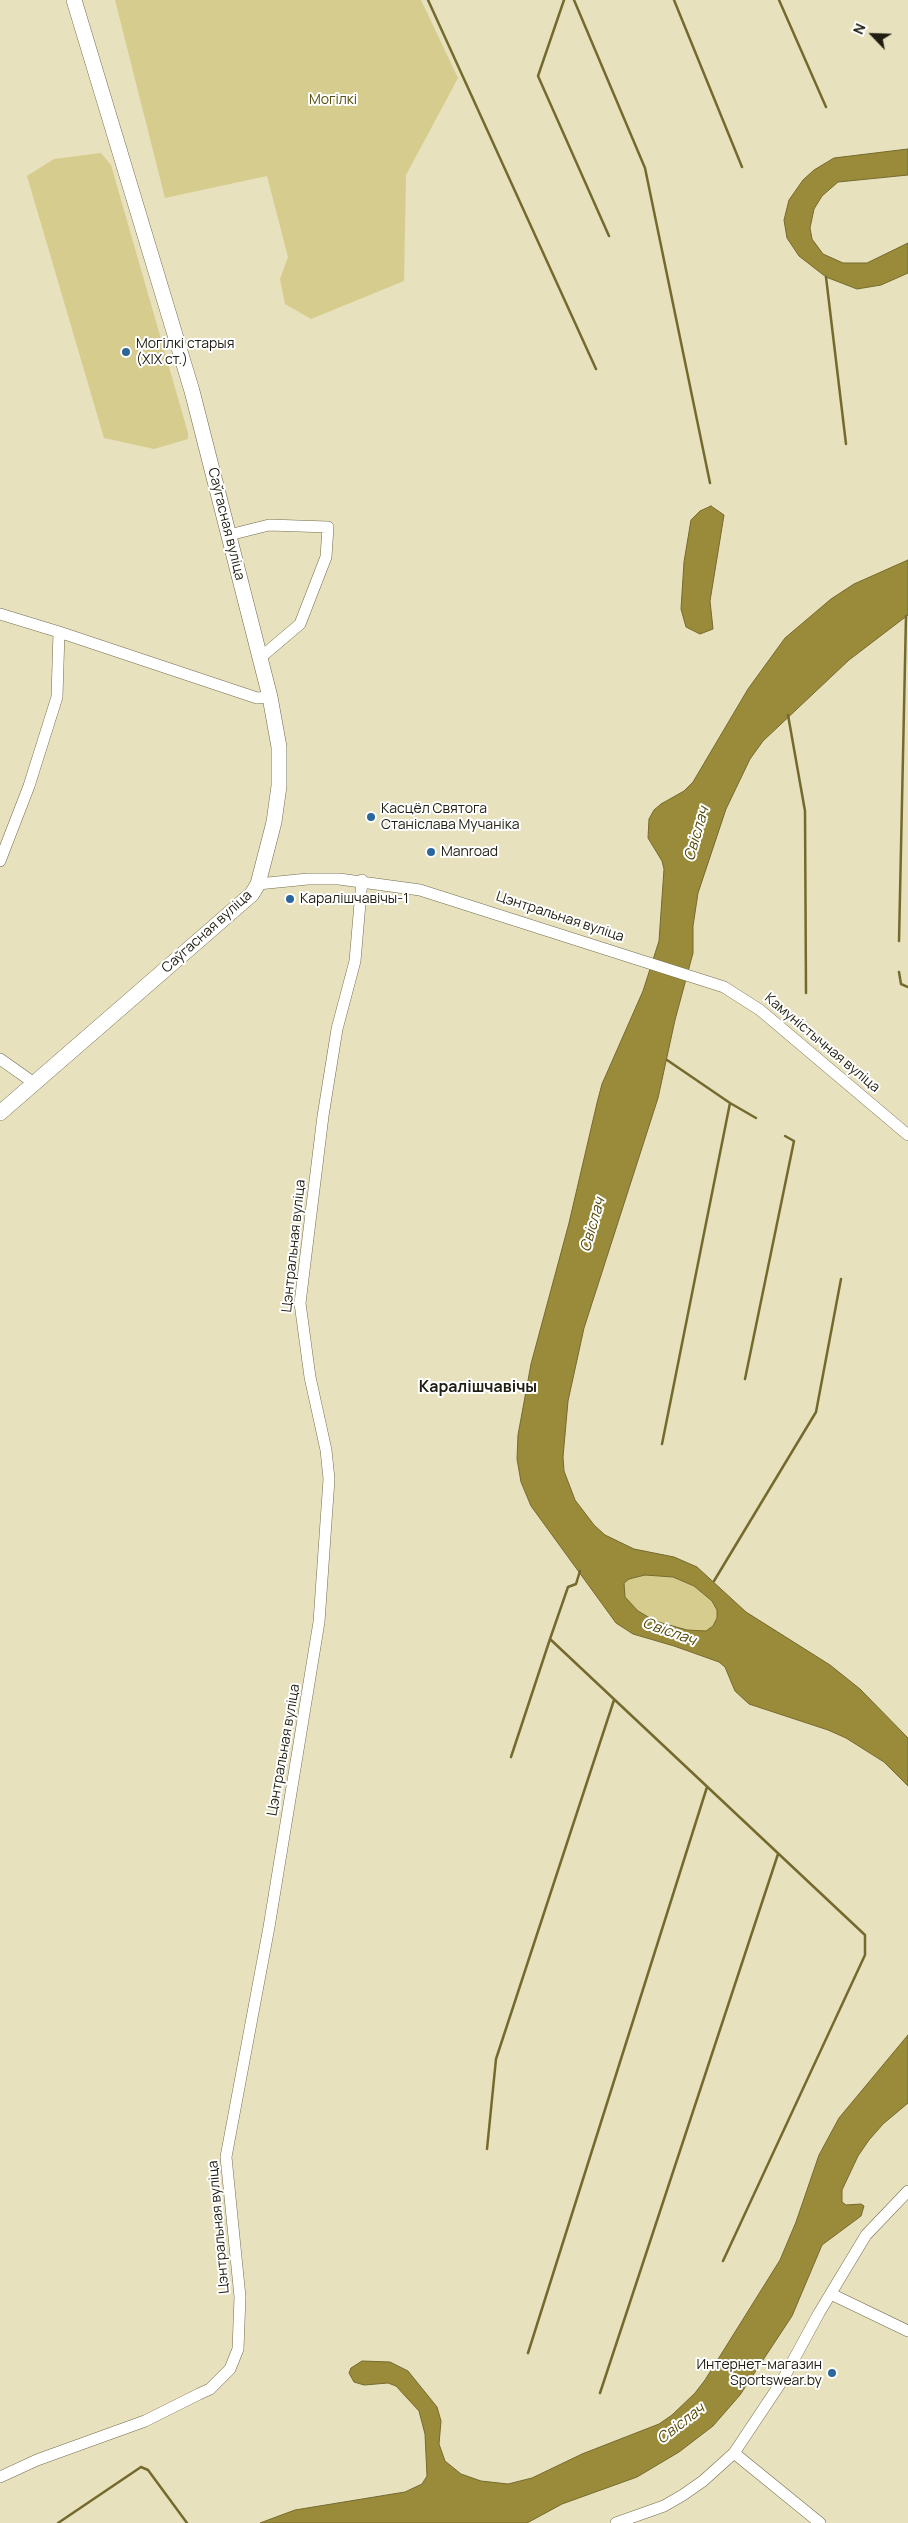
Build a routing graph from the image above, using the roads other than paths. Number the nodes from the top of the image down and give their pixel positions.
1 (74, 0) edge
2 (229, 535) junction
3 (0, 614) edge
4 (59, 632) junction
5 (260, 658) junction
6 (270, 698) junction
7 (0, 861) edge
8 (362, 880) junction
9 (258, 884) junction
10 (710, 982) joint
11 (0, 1059) edge
12 (34, 1083) junction
13 (0, 1113) edge
14 (908, 1136) edge
15 (908, 2191) edge
16 (831, 2294) junction
17 (908, 2331) edge
18 (734, 2453) junction
19 (0, 2476) edge
20 (616, 2523) edge
21 (820, 2523) edge

1 - 2 main road, Саўгасная вуліца
2 - 5 main road, Саўгасная вуліца
2 - 5 street
3 - 4 street
4 - 6 street
4 - 7 street
5 - 6 main road, Саўгасная вуліца
6 - 9 main road, Саўгасная вуліца
8 - 9 street, Цэнтральная вуліца
8 - 10 street, Цэнтральная вуліца
8 - 19 street, Цэнтральная вуліца
9 - 12 main road, Саўгасная вуліца
10 - 14 street, Камуністычная вуліца
11 - 12 street
12 - 13 main road, Саўгасная вуліца
15 - 16 street
16 - 17 street
16 - 18 street
18 - 20 street
18 - 21 street

